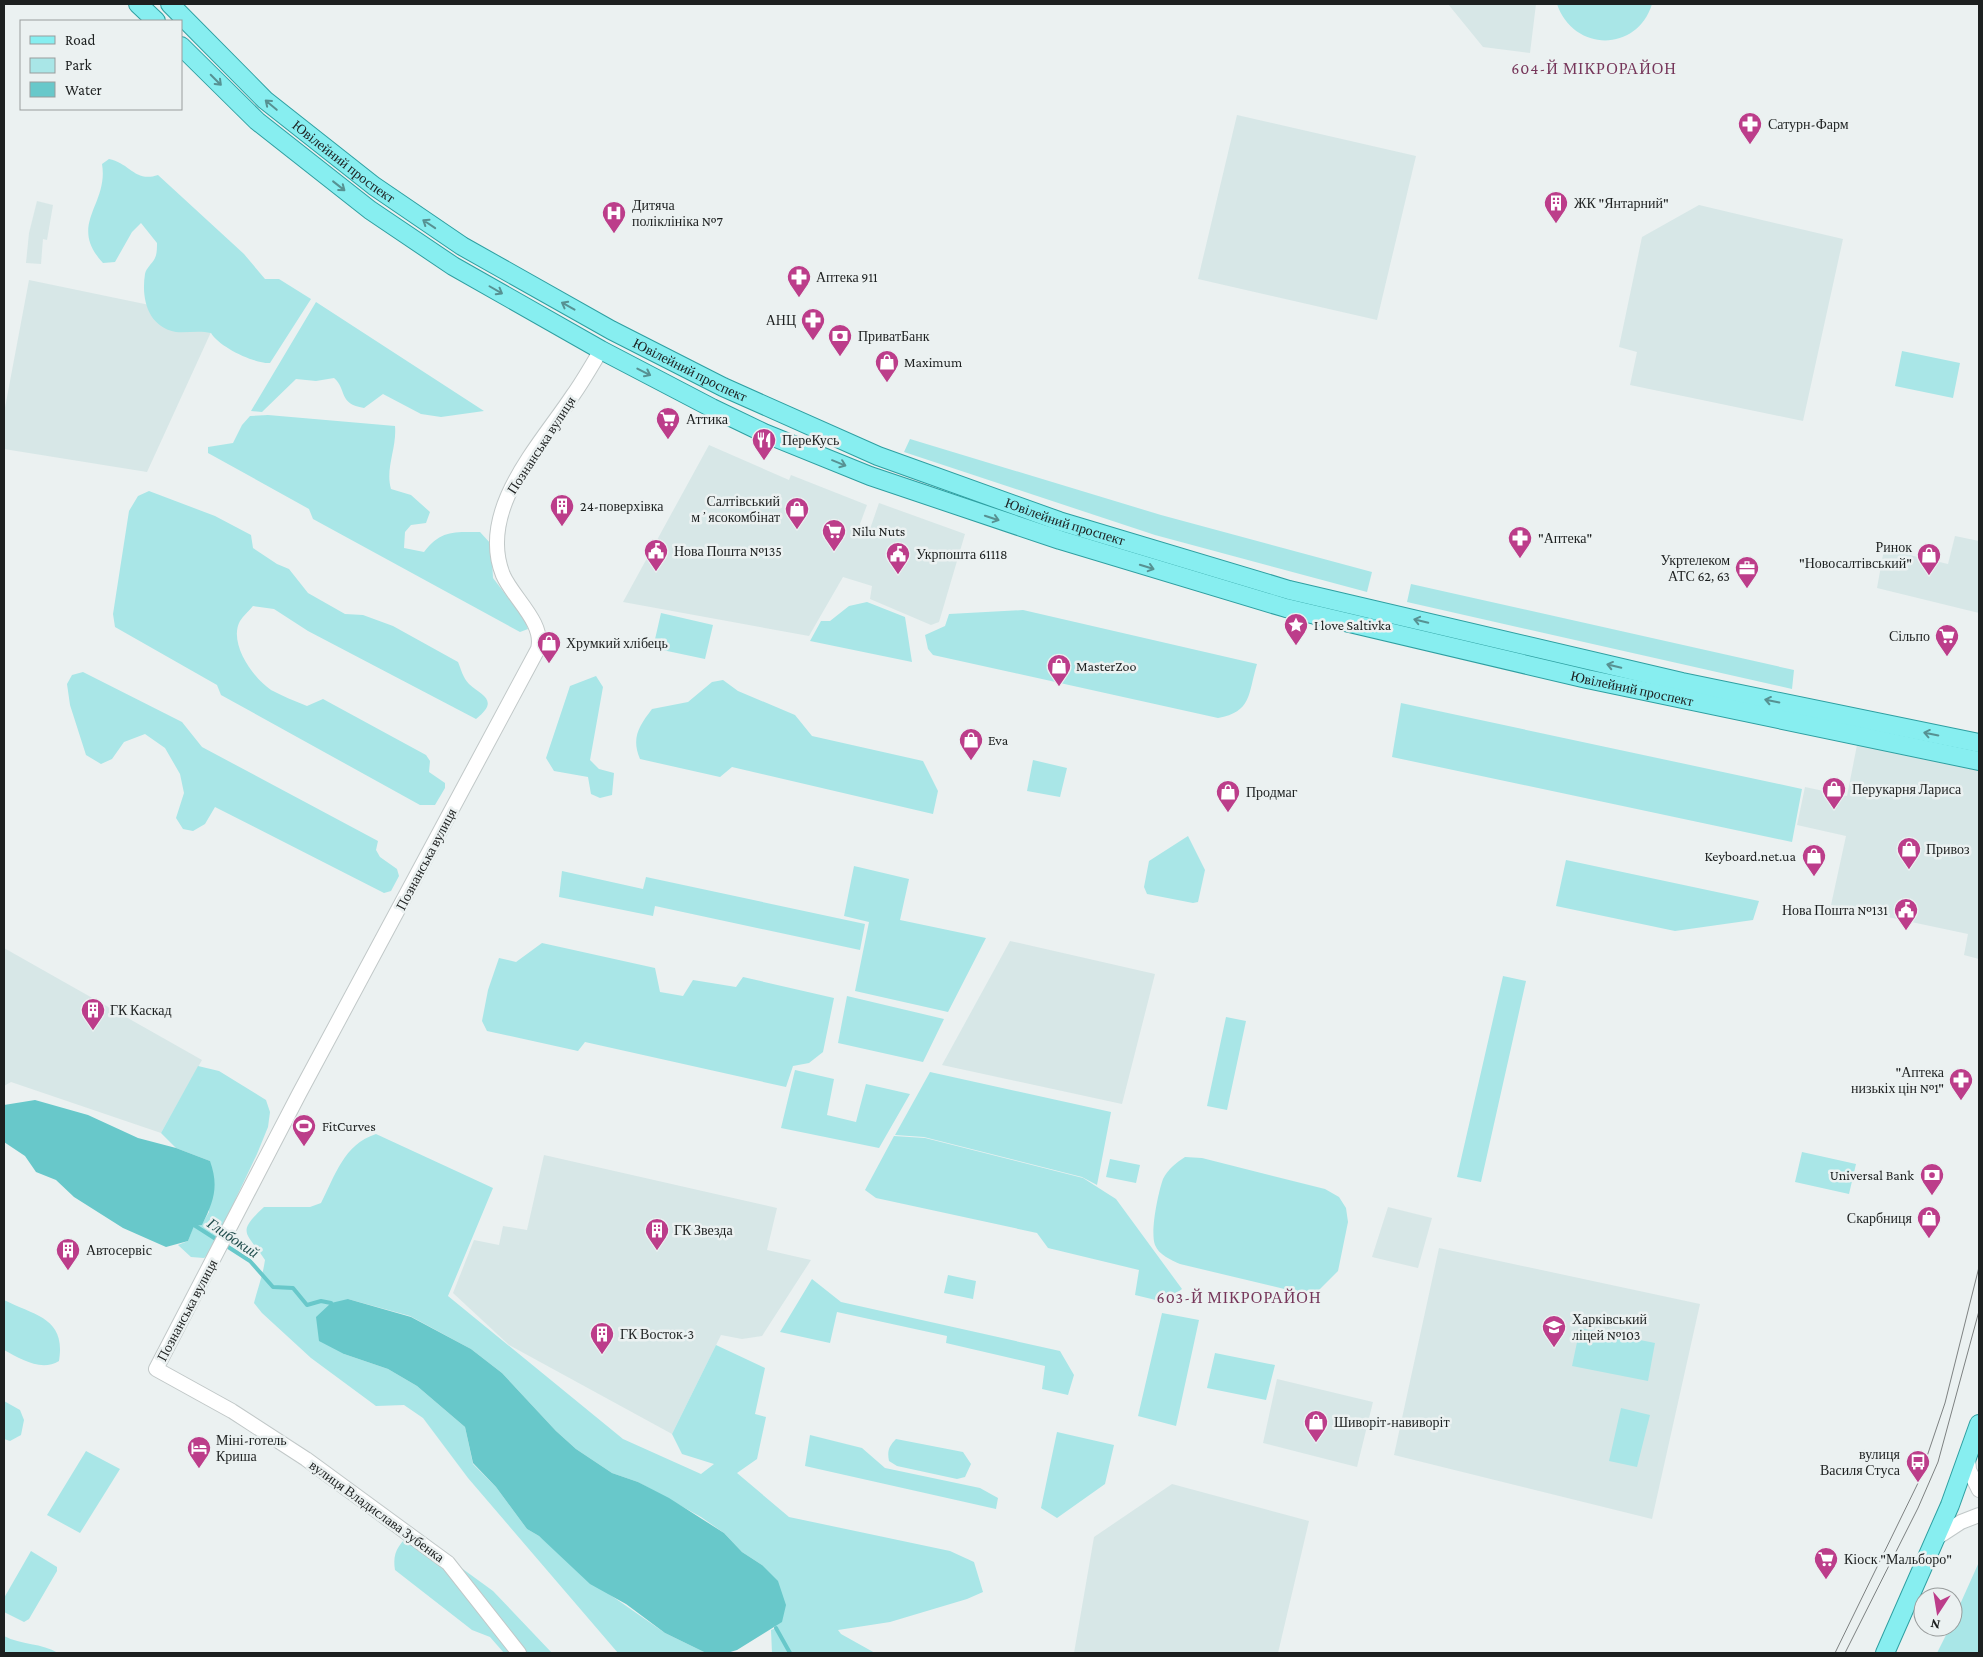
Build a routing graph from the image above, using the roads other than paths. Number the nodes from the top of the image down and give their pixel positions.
1 (138, 4) edge
2 (170, 4) edge
3 (155, 20) edge
4 (182, 47) edge
5 (601, 350) junction
6 (878, 456) junction
7 (870, 476) junction
8 (1289, 590) junction
9 (1286, 608) junction
10 (1458, 630) junction
11 (1454, 648) junction
12 (1979, 743) edge
13 (1979, 761) edge
14 (156, 1369) joint
15 (1979, 1424) edge
16 (1968, 1457) junction
17 (1979, 1490) edge
18 (1979, 1515) edge
19 (1934, 1539) junction
20 (519, 1653) edge
21 (1885, 1653) edge

1 - 3 main road
6 -> 2 main road, Ювілейний проспект
4 -> 5 main road, Ювілейний проспект
5 -> 7 main road, Ювілейний проспект
5 - 14 street, Познанська вулиця
6 - 7 main road
6 - 8 main road, Ювілейний проспект
7 -> 9 main road, Ювілейний проспект
8 - 9 main road
10 -> 8 main road, Ювілейний проспект
9 - 11 main road, Ювілейний проспект
10 - 11 main road
12 -> 10 main road, Ювілейний проспект
11 - 13 main road, Ювілейний проспект
14 - 20 street, вулиця Владислава Зубенка
15 - 16 main road
16 - 17 street
16 - 19 main road
18 - 19 street
19 - 21 main road

